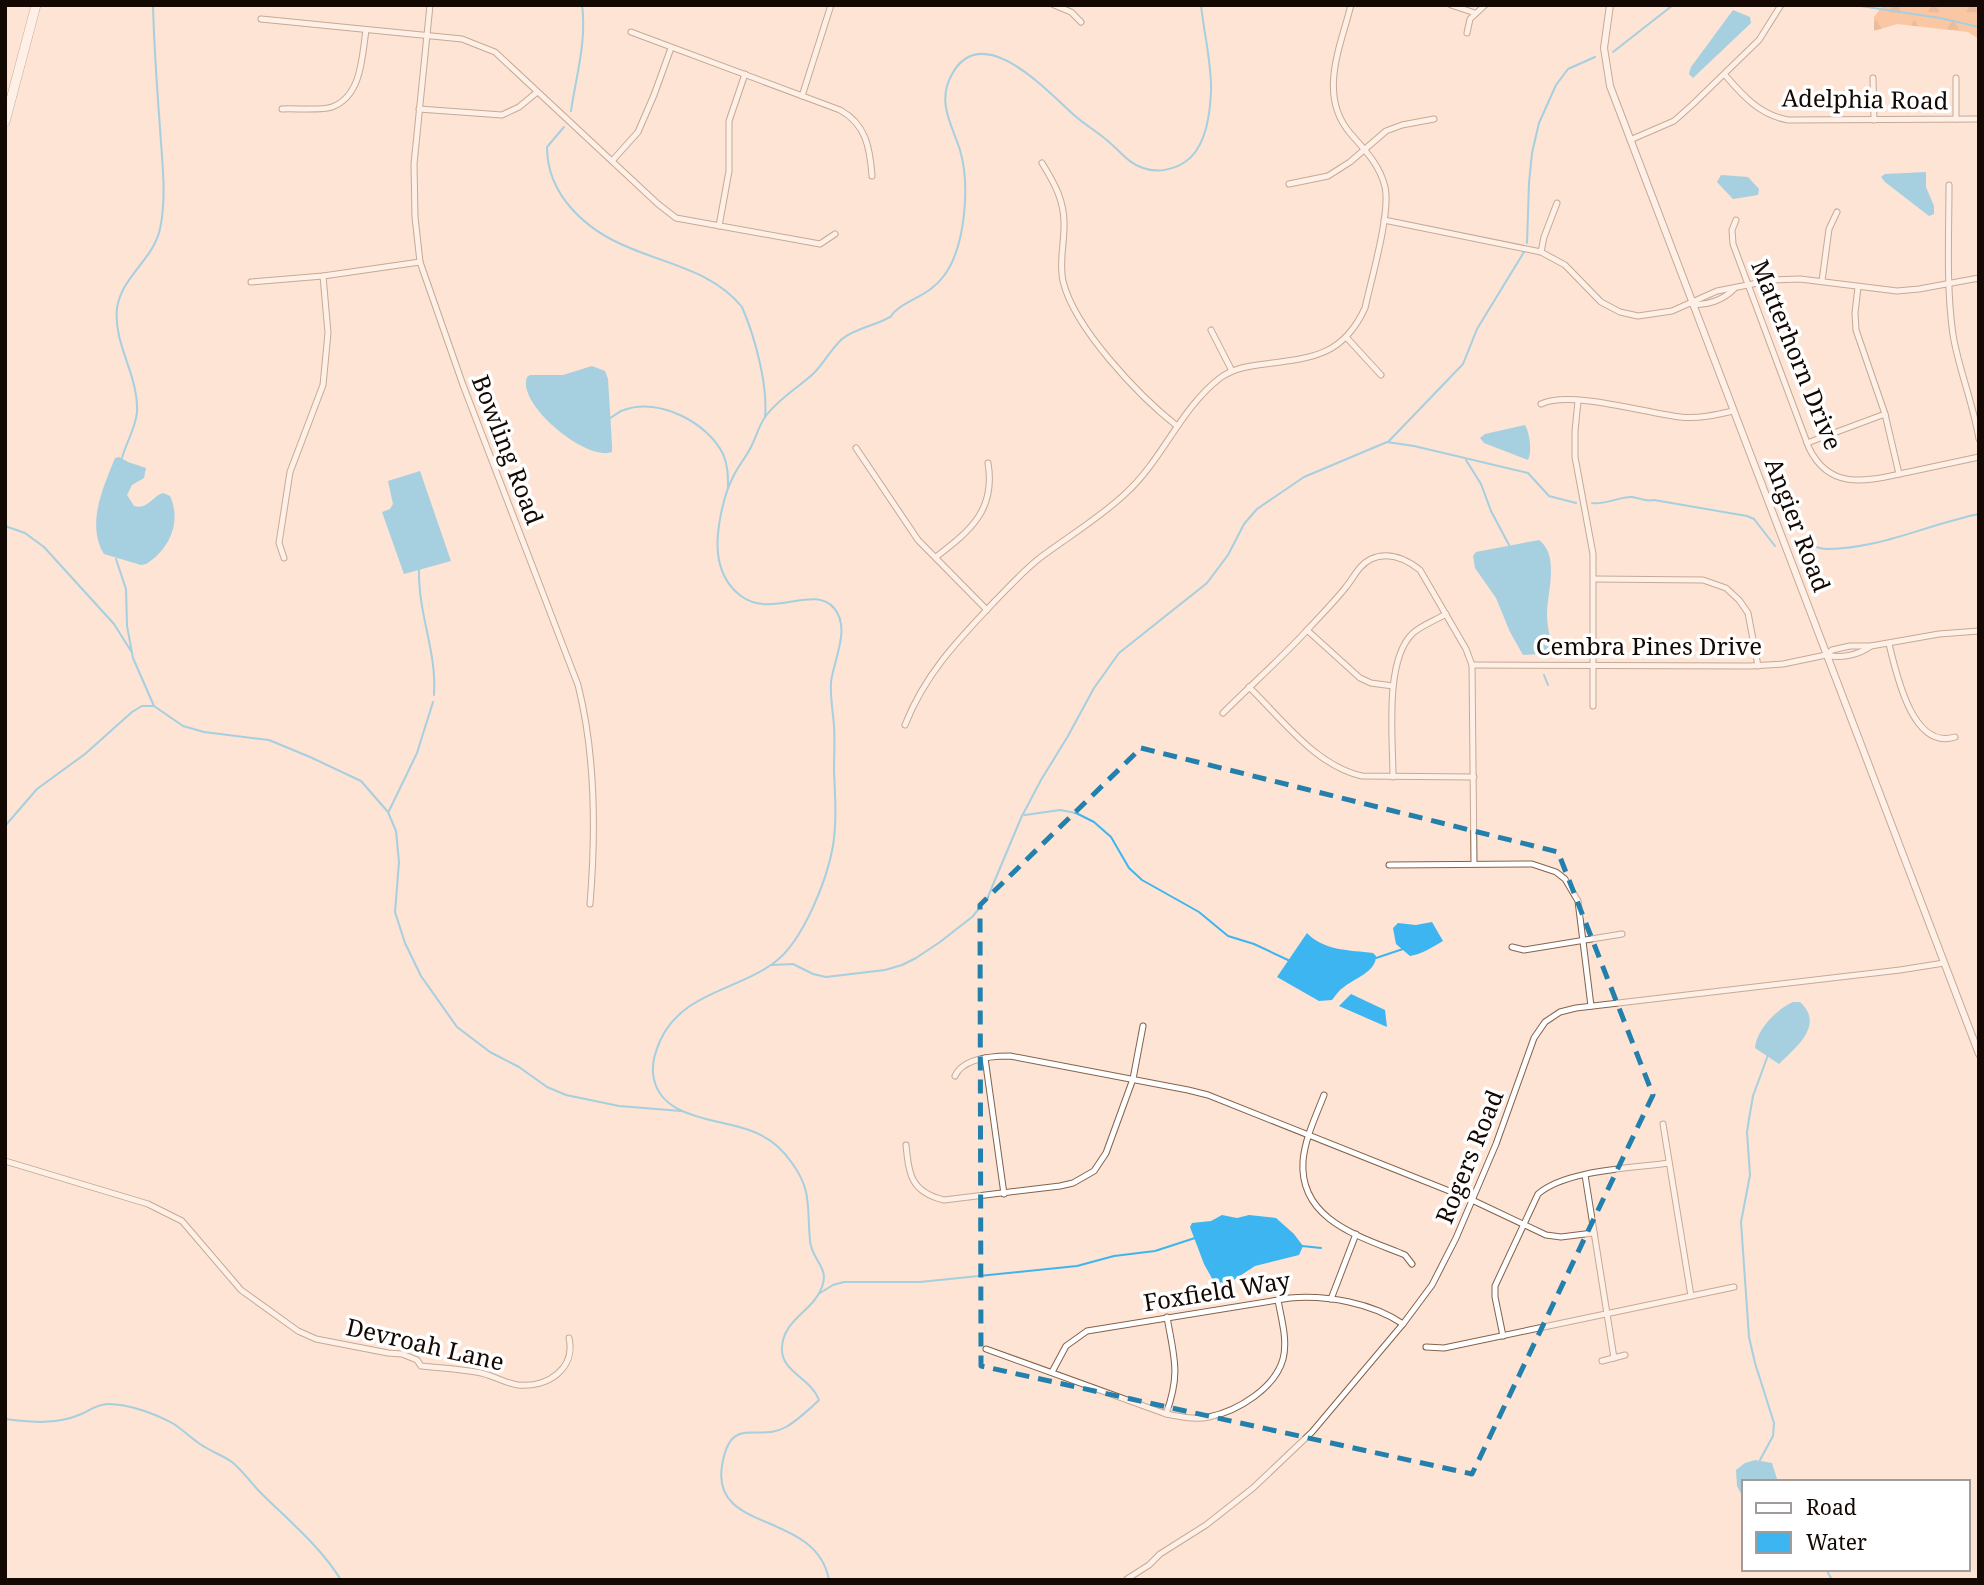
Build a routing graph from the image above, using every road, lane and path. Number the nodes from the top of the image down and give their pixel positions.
1 (36, 5) edge
2 (430, 5) edge
3 (831, 5) edge
4 (1054, 5) edge
5 (1351, 5) edge
6 (1451, 5) edge
7 (1485, 5) edge
8 (1610, 5) edge
9 (1781, 5) edge
10 (1475, 13) junction
11 (261, 19) dead end
12 (1080, 22) dead end
13 (366, 30) junction
14 (631, 33) dead end
15 (1467, 33) dead end
16 (427, 36) junction
17 (671, 48) junction
18 (745, 74) junction
19 (1725, 75) junction
20 (1874, 78) dead end
21 (1956, 78) dead end
22 (536, 93) junction
23 (802, 96) junction
24 (282, 109) dead end
25 (419, 109) junction
26 (1434, 119) dead end
27 (1956, 119) junction
28 (1979, 119) edge
29 (1874, 120) junction
30 (5, 122) edge
31 (1630, 140) junction
32 (1365, 150) junction
33 (612, 161) junction
34 (1042, 163) dead end
35 (872, 176) dead end
36 (1289, 184) dead end
37 (1949, 185) dead end
38 (1557, 203) dead end
39 (1837, 212) dead end
40 (1384, 220) junction
41 (1736, 220) dead end
42 (719, 226) junction
43 (835, 234) dead end
44 (1541, 251) junction
45 (420, 262) junction
46 (323, 276) junction
47 (1979, 278) edge
48 (251, 282) dead end
49 (1822, 282) junction
50 (1948, 283) junction
51 (1748, 284) junction
52 (1858, 287) junction
53 (1692, 304) junction
54 (1211, 330) dead end
55 (1347, 338) junction
56 (1231, 371) junction
57 (1381, 375) dead end
58 (1578, 401) junction
59 (1541, 404) dead end
60 (1733, 411) junction
61 (1885, 414) junction
62 (1177, 426) junction
63 (1979, 439) edge
64 (1807, 443) junction
65 (856, 448) dead end
66 (1979, 457) edge
67 (988, 463) dead end
68 (1899, 474) junction
69 (936, 557) junction
70 (284, 558) dead end
71 (1594, 579) junction
72 (987, 610) junction
73 (1446, 614) junction
74 (1307, 630) junction
75 (1979, 631) edge
76 (1889, 643) junction
77 (1826, 655) junction
78 (1472, 665) junction
79 (1594, 665) junction
80 (1758, 666) junction
81 (1393, 686) junction
82 (1249, 687) junction
83 (1594, 706) dead end
84 (1223, 713) dead end
85 (905, 725) dead end
86 (1955, 737) dead end
87 (1393, 777) junction
88 (1474, 777) junction
89 (1474, 863) junction
90 (1389, 865) dead end
91 (590, 904) dead end
92 (1622, 934) dead end
93 (1583, 939) junction
94 (1512, 947) dead end
95 (1944, 963) junction
96 (1591, 1006) junction
97 (1143, 1026) dead end
98 (1979, 1054) edge
99 (985, 1058) junction
100 (955, 1076) dead end
101 (1133, 1079) junction
102 (1324, 1095) dead end
103 (1663, 1124) dead end
104 (1309, 1135) junction
105 (906, 1145) dead end
106 (5, 1161) edge
107 (1669, 1163) junction
108 (1584, 1175) junction
109 (1003, 1194) junction
110 (1472, 1200) junction
111 (1522, 1225) junction
112 (1593, 1233) junction
113 (1356, 1234) junction
114 (1412, 1264) dead end
115 (1734, 1287) dead end
116 (1691, 1296) junction
117 (1331, 1299) junction
118 (1278, 1300) junction
119 (1606, 1314) junction
120 (1167, 1317) junction
121 (1403, 1324) junction
122 (1503, 1336) junction
123 (569, 1338) dead end
124 (1426, 1347) dead end
125 (986, 1349) dead end
126 (1625, 1355) dead end
127 (1614, 1358) junction
128 (1602, 1361) dead end
129 (1052, 1372) junction
130 (1166, 1414) junction
131 (1127, 1579) edge

1 - 30 highway
2 - 16 street, Bowling Road
3 - 23 street
4 - 12 street
5 - 32 street
6 - 10 street
7 - 10 street
8 - 31 street, Angier Road
9 - 19 street
10 - 15 street
11 - 13 street
13 - 16 street
13 - 24 street
14 - 17 street
16 - 22 street
16 - 25 street, Bowling Road
17 - 18 street
17 - 33 street
18 - 23 street
18 - 42 street
19 - 29 street, Adelphia Road
19 - 31 street
20 - 29 street
21 - 27 street
22 - 25 street
22 - 33 street
23 - 35 street
25 - 45 street, Bowling Road
26 - 32 street
27 - 28 street, Adelphia Road
27 - 29 street, Adelphia Road
31 - 53 street, Angier Road
32 - 36 street
32 - 40 street
33 - 42 street
34 - 62 street
37 - 50 street
38 - 44 street
39 - 49 street
40 - 44 street
40 - 55 street
41 - 51 street, Matterhorn Drive
42 - 43 street
44 - 53 street
45 - 46 street
45 - 91 street, Bowling Road
46 - 48 street
46 - 70 street
47 - 50 street
49 - 51 street
49 - 52 street
50 - 52 street
50 - 63 street
51 - 53 street
51 - 64 street, Matterhorn Drive
52 - 61 street
53 - 60 street, Angier Road
54 - 56 street
55 - 56 street
55 - 57 street
56 - 62 street
58 - 59 street
58 - 60 street
58 - 71 street
60 - 77 street, Angier Road
61 - 64 street
61 - 68 street
62 - 72 street
64 - 68 street, Matterhorn Drive
65 - 69 street
66 - 68 street, Matterhorn Drive
67 - 69 street
69 - 72 street
71 - 79 street
71 - 80 street
72 - 85 street
73 - 74 street
73 - 78 street
73 - 81 street
74 - 81 street
74 - 82 street
75 - 76 street, Cembra Pines Drive
76 - 77 street, Cembra Pines Drive
76 - 86 street
77 - 80 street, Cembra Pines Drive
77 - 95 street, Angier Road
78 - 79 street, Cembra Pines Drive
78 - 88 street
79 - 80 street, Cembra Pines Drive
79 - 83 street
81 - 87 street
82 - 84 street
82 - 87 street
87 - 88 street
88 - 89 street
89 - 90 street
89 - 93 street
92 - 93 street
93 - 94 street
93 - 96 street
95 - 96 street, Rogers Road
95 - 98 street, Angier Road
96 - 110 street, Rogers Road
97 - 101 street
99 - 100 street
99 - 101 street
99 - 109 street
101 - 104 street
101 - 109 street
102 - 104 street
103 - 107 street
104 - 110 street
104 - 113 street
105 - 109 street
106 - 123 street, Devroah Lane
107 - 108 street
107 - 116 street
108 - 111 street
108 - 112 street
110 - 111 street
110 - 121 street, Rogers Road
111 - 112 street
111 - 122 street
112 - 119 street
113 - 114 street
113 - 117 street
115 - 116 street
116 - 119 street
117 - 118 street, Foxfield Way
117 - 121 street, Foxfield Way
118 - 120 street, Foxfield Way
118 - 130 street
119 - 122 street
119 - 127 street
120 - 129 street, Foxfield Way
120 - 130 street
121 - 131 street, Rogers Road
122 - 124 street
125 - 129 street
126 - 127 street
127 - 128 street
129 - 130 street

